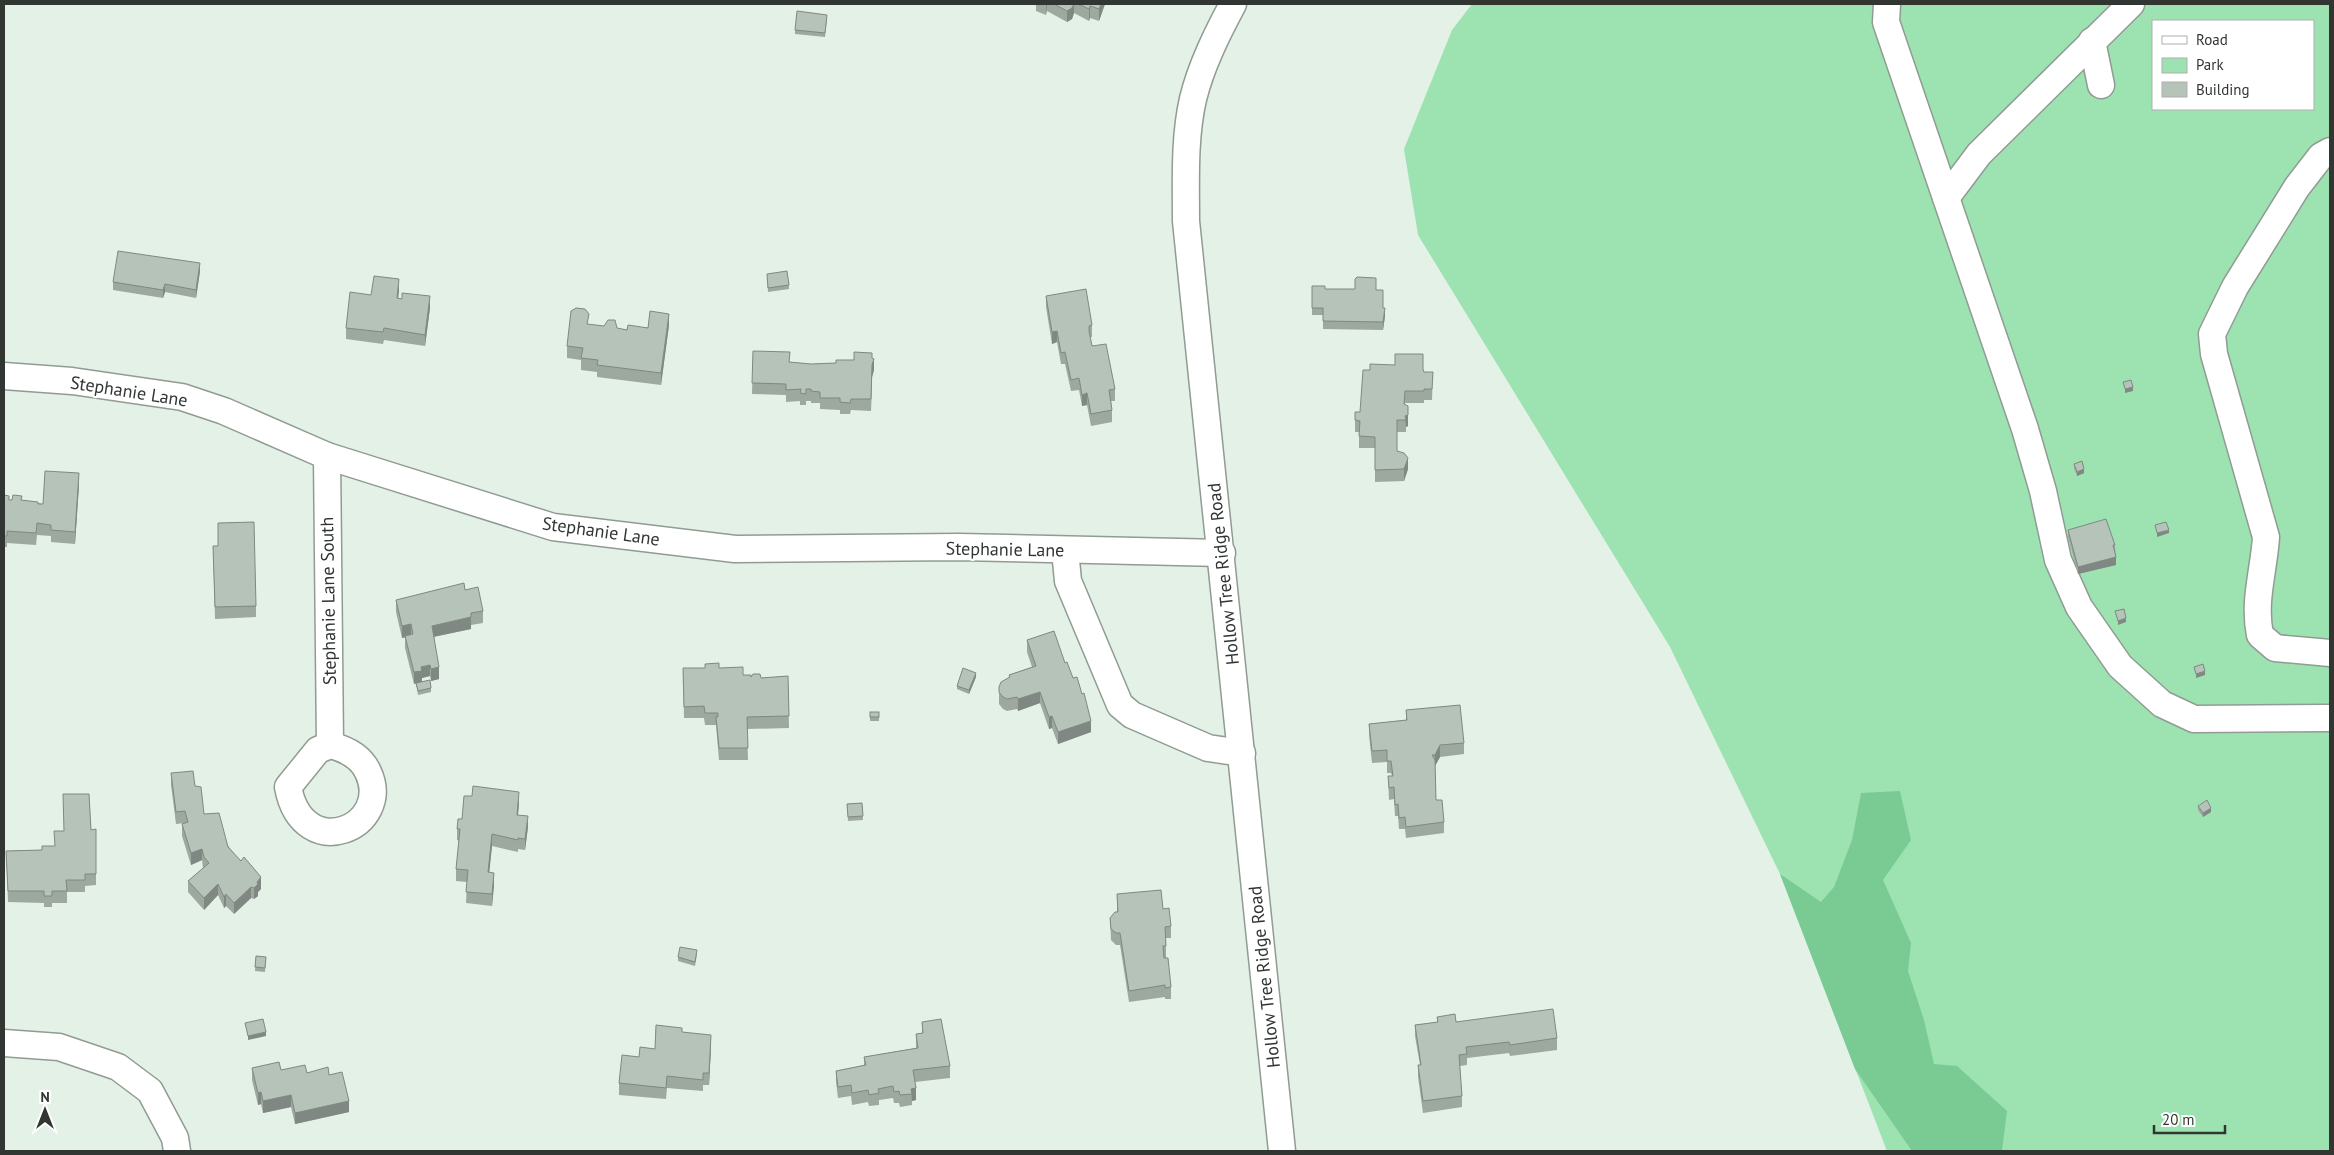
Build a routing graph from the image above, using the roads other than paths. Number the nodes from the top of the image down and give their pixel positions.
1 (1233, 4) edge
2 (1887, 4) edge
3 (2130, 4) edge
4 (2092, 41) junction
5 (2101, 85) dead end
6 (2330, 151) edge
7 (1946, 198) junction
8 (4, 376) edge
9 (327, 456) junction
10 (1065, 550) junction
11 (1222, 553) junction
12 (2330, 653) edge
13 (2330, 718) edge
14 (330, 745) dead end
15 (1242, 753) junction
16 (4, 1043) edge
17 (177, 1151) edge
18 (1282, 1151) edge

1 - 11 street, Hollow Tree Ridge Road
2 - 7 street
3 - 4 street
4 - 5 street
4 - 7 street
6 - 12 street
7 - 13 street
8 - 9 street, Stephanie Lane
9 - 10 street, Stephanie Lane
9 - 14 street, Stephanie Lane South
10 - 11 street, Stephanie Lane
10 - 15 street
11 - 15 street, Hollow Tree Ridge Road
15 - 18 street, Hollow Tree Ridge Road
16 - 17 street

